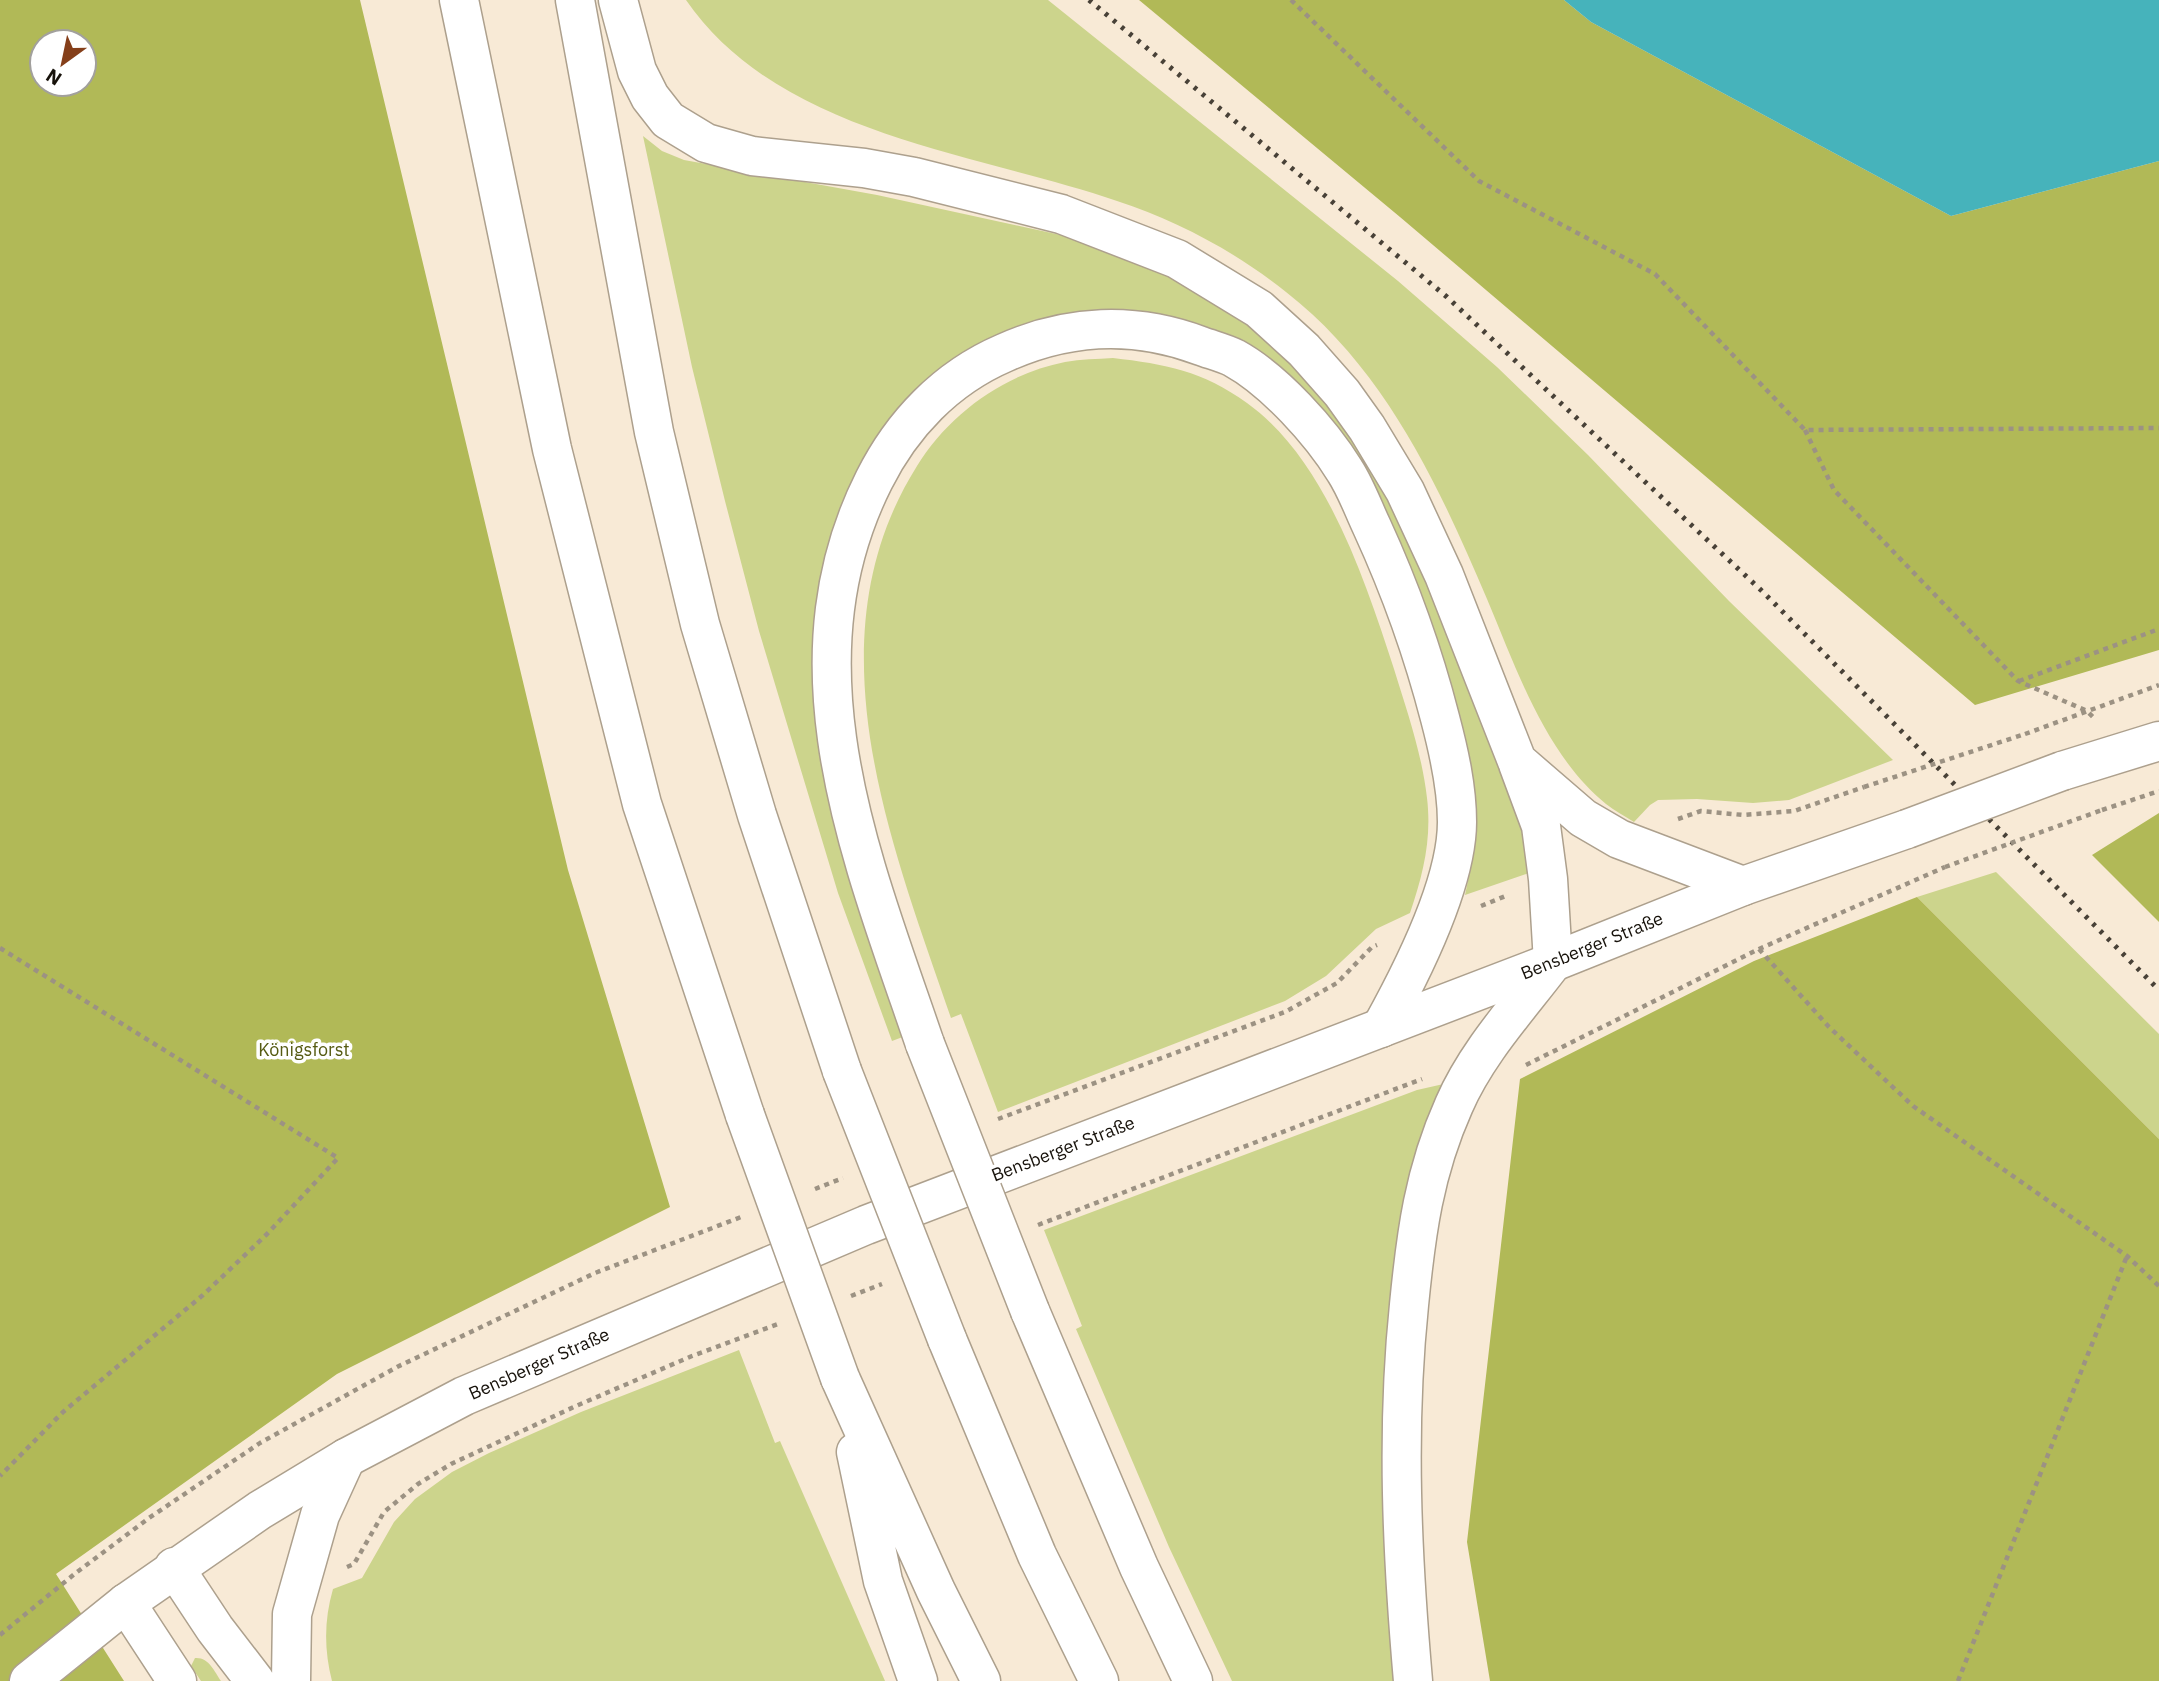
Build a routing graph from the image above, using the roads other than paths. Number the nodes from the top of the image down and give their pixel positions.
1 (458, 0) edge
2 (575, 0) edge
3 (618, 0) edge
4 (2144, 746) edge
5 (1517, 761) junction
6 (1743, 886) junction
7 (1553, 961) junction
8 (1381, 1028) junction
9 (840, 1378) junction
10 (346, 1458) junction
11 (174, 1567) junction
12 (126, 1603) junction
13 (29, 1681) edge
14 (177, 1681) edge
15 (255, 1681) edge
16 (291, 1681) edge
17 (918, 1681) edge
18 (981, 1681) edge
19 (1098, 1681) edge
20 (1194, 1681) edge
21 (1413, 1681) edge

1 - 9 main road, bridge
2 - 19 main road, bridge
3 - 5 main road
4 - 6 main road, Bensberger Straße, bridge
5 - 6 main road
5 - 7 main road
6 - 7 main road, Bensberger Straße
7 - 8 main road, Bensberger Straße
7 - 21 main road
8 - 10 main road, Bensberger Straße
8 - 20 main road, bridge
9 - 17 main road
9 - 18 main road
10 - 11 main road, Bensberger Straße
10 - 16 main road
11 - 12 main road, Bensberger Straße
11 - 15 main road
12 - 13 main road, Bensberger Straße
12 - 14 main road

